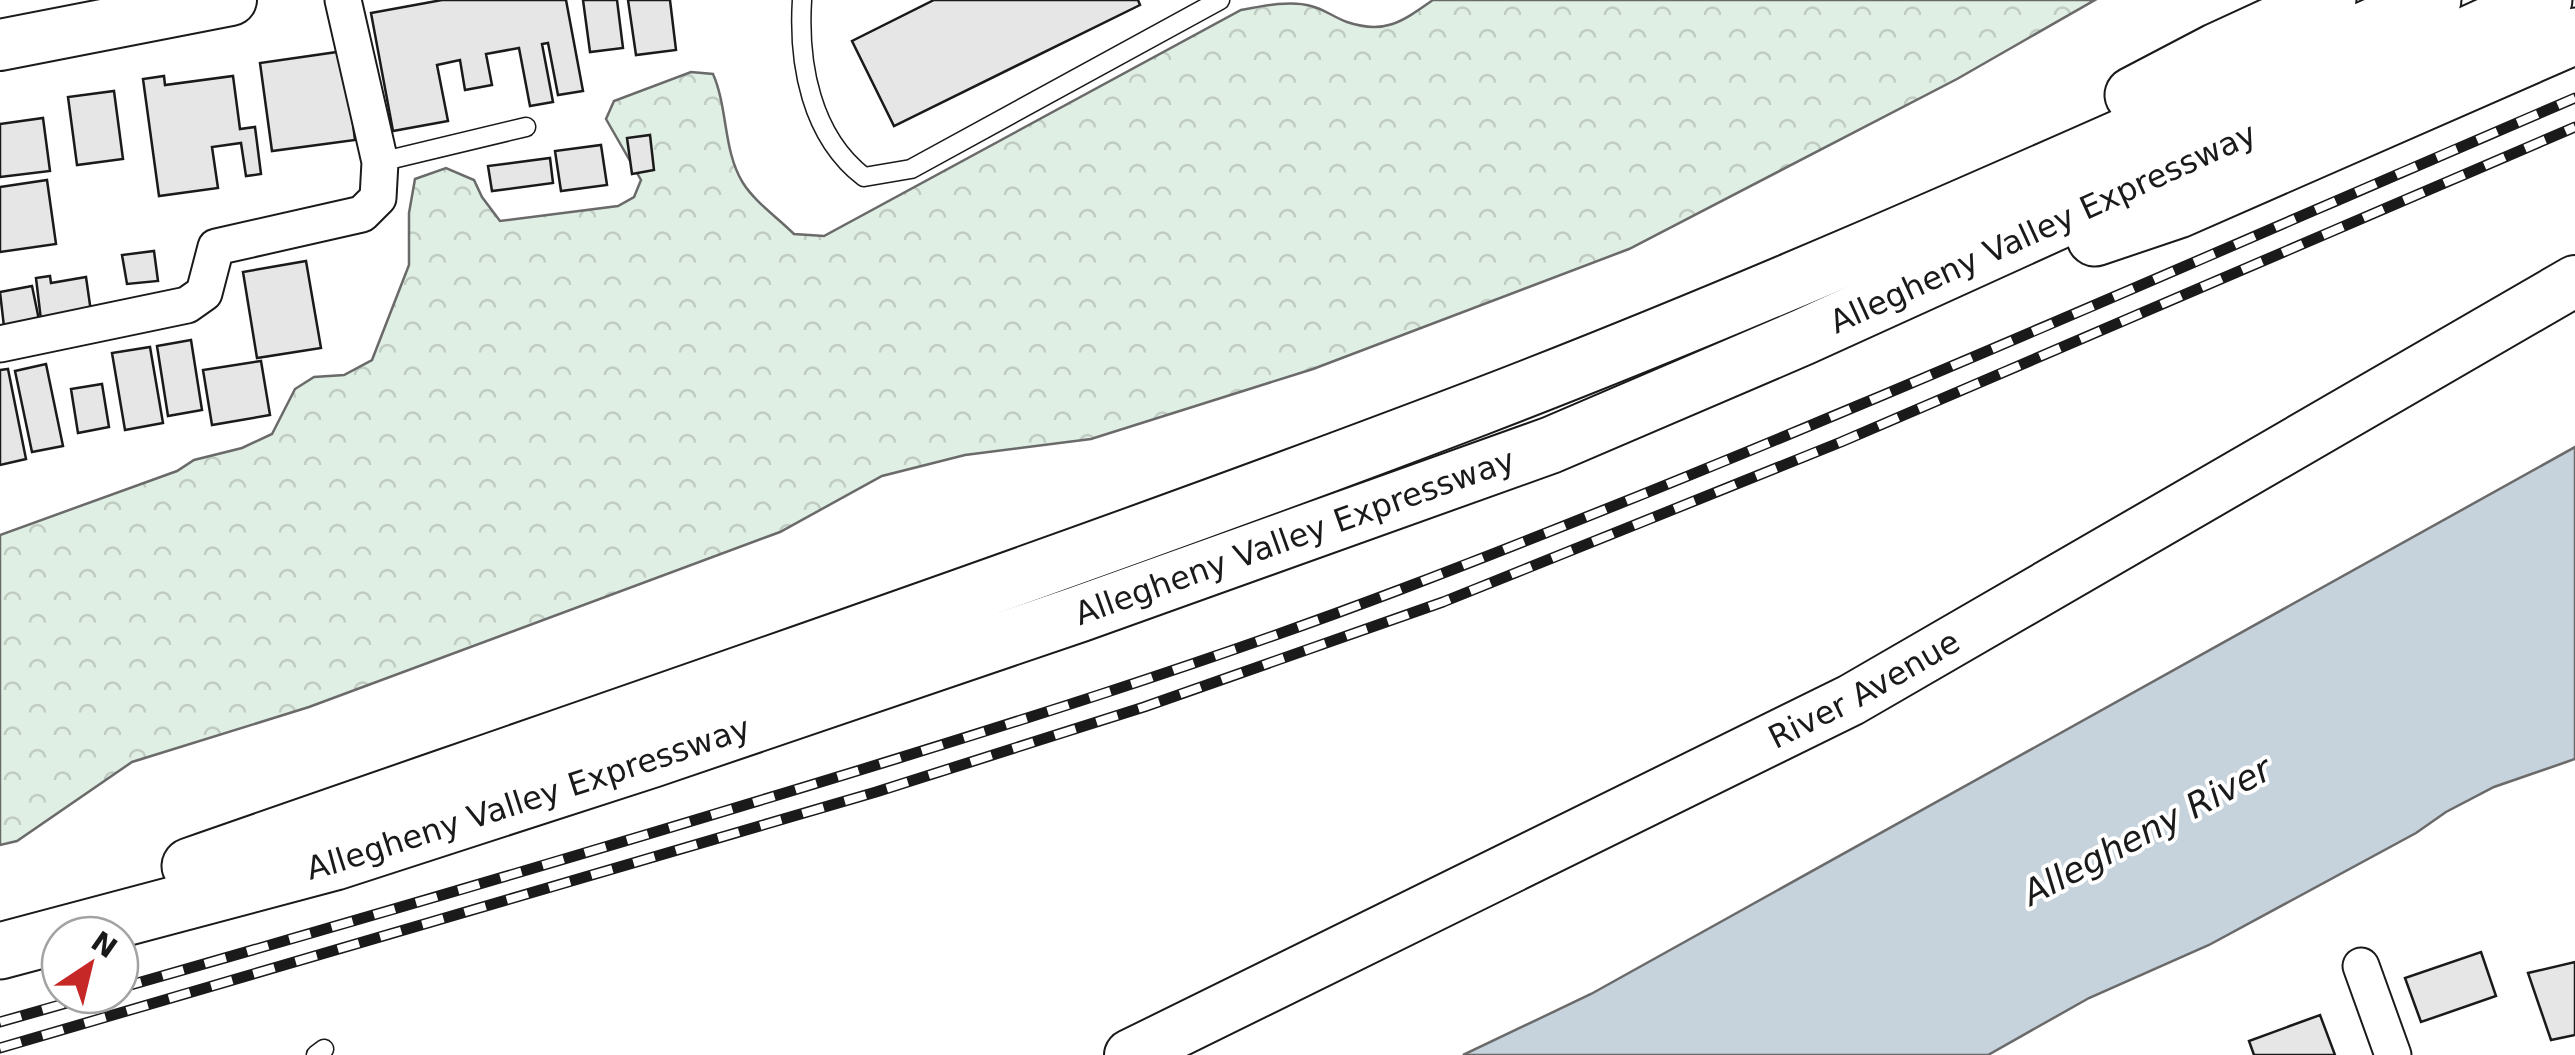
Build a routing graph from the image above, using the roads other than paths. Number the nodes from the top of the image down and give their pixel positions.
1 (231, 0) edge
2 (344, 0) edge
3 (802, 0) edge
4 (1220, 0) edge
5 (2328, 0) edge
6 (2433, 0) edge
7 (2558, 27) edge
8 (0, 45) edge
9 (526, 128) dead end
10 (380, 162) junction
11 (2575, 280) edge
12 (1721, 311) junction
13 (0, 344) edge
14 (0, 920) edge
15 (0, 951) edge
16 (2361, 966) dead end
17 (1130, 1055) edge
18 (2393, 1055) edge

1 - 8 street
2 - 10 street
3 - 4 lane
5 - 12 highway
6 - 12 highway, Allegheny Valley Expressway
7 - 15 highway, Allegheny Valley Expressway
9 - 10 lane
10 - 13 street
11 - 17 street, River Avenue
12 - 14 highway, Allegheny Valley Expressway
16 - 18 street

